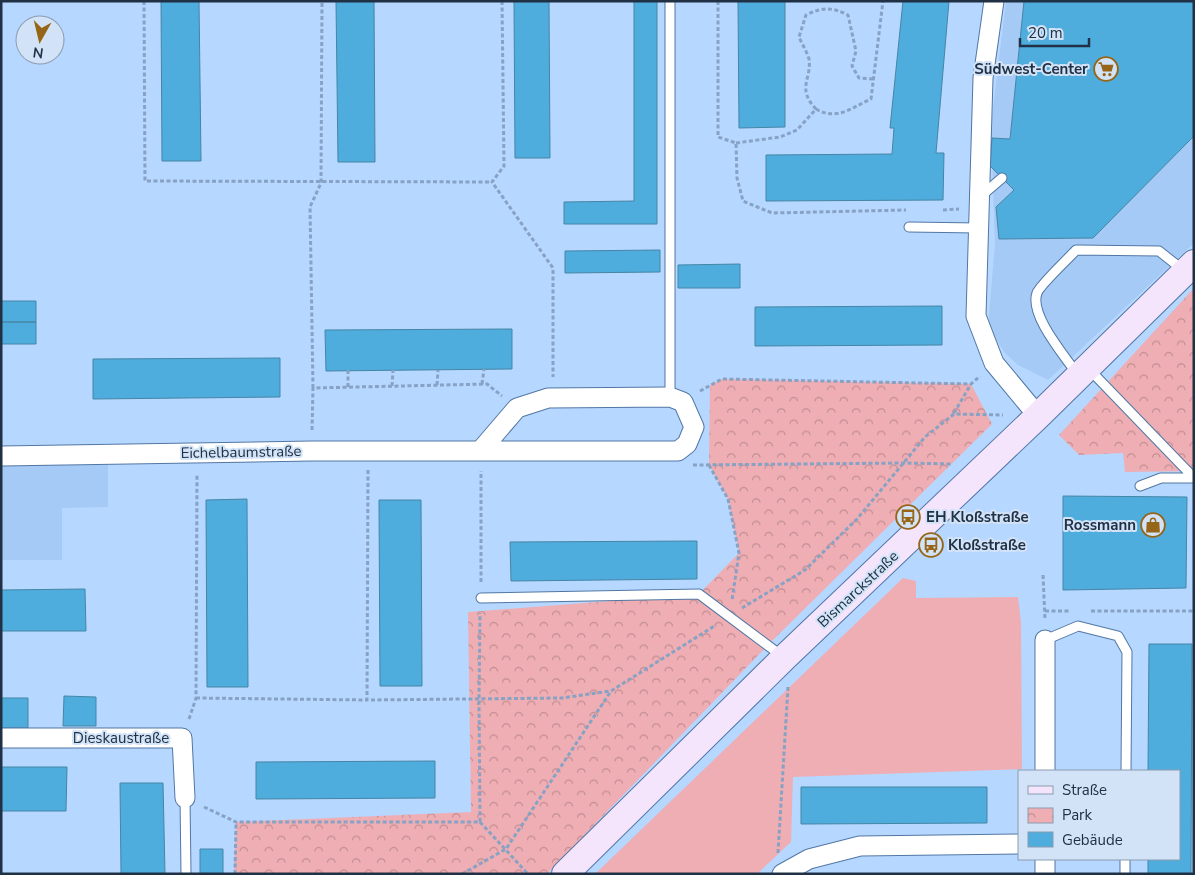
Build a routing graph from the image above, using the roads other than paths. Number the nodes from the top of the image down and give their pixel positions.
1 (670, 1) edge
2 (994, 1) edge
3 (1002, 178) dead end
4 (979, 203) junction
5 (909, 227) dead end
6 (978, 228) junction
7 (1189, 268) edge
8 (1082, 371) junction
9 (676, 399) junction
10 (1038, 416) junction
11 (481, 450) junction
12 (1, 456) edge
13 (1194, 478) edge
14 (1140, 486) dead end
15 (480, 598) road end
16 (1045, 640) joint
17 (784, 658) junction
18 (1, 738) edge
19 (1045, 770) edge
20 (1126, 770) edge
21 (185, 798) joint
22 (1018, 844) edge
23 (1045, 860) edge
24 (1125, 860) edge
25 (186, 874) edge
26 (565, 874) edge
27 (782, 874) edge
28 (1046, 874) edge
29 (1124, 874) edge

1 - 9 lane
2 - 4 street
3 - 4 lane
4 - 6 street
5 - 6 lane
6 - 10 street
7 - 8 street, Bismarckstraße
7 - 8 lane
8 - 10 street, Bismarckstraße
8 - 13 lane
9 - 11 street
9 - 11 street, Eichelbaumstraße
10 - 17 street, Bismarckstraße
11 - 12 street, Eichelbaumstraße
13 - 14 lane
15 - 17 lane
16 - 19 street
16 - 20 lane
17 - 26 street, Bismarckstraße
18 - 21 street, Dieskaustraße
21 - 25 lane
22 - 27 street
23 - 28 street
24 - 29 lane

